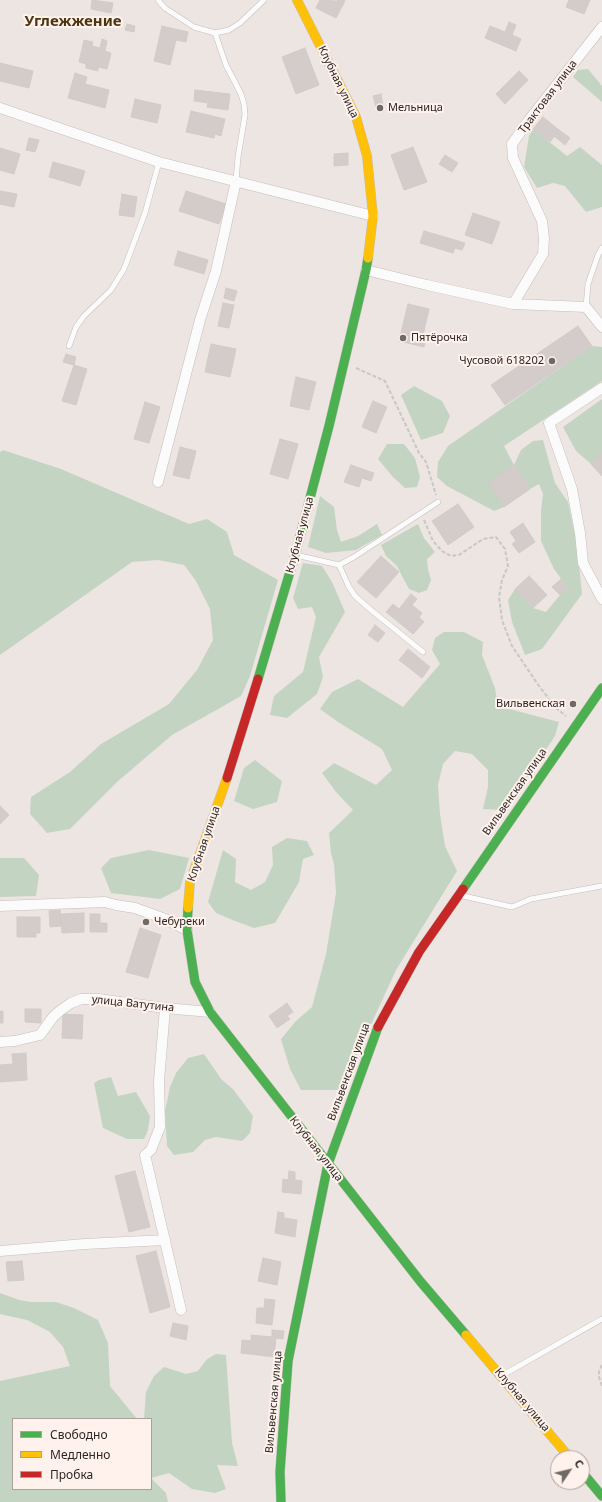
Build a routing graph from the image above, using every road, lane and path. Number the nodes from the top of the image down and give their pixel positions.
1 (158, 0) edge
2 (264, 0) edge
3 (296, 0) edge
4 (602, 27) edge
5 (216, 33) junction
6 (0, 108) edge
7 (159, 162) junction
8 (236, 181) junction
9 (373, 216) junction
10 (602, 248) edge
11 (366, 270) junction
12 (513, 304) junction
13 (586, 307) junction
14 (602, 327) edge
15 (70, 346) dead end
16 (344, 363) junction
17 (602, 388) edge
18 (158, 482) dead end
19 (438, 502) joint
20 (421, 512) junction
21 (295, 555) junction
22 (339, 565) junction
23 (602, 599) edge
24 (423, 652) dead end
25 (602, 688) edge
26 (577, 724) junction
27 (602, 886) edge
28 (458, 895) junction
29 (0, 906) edge
30 (187, 930) junction
31 (165, 1008) junction
32 (210, 1012) junction
33 (0, 1042) edge
34 (328, 1164) junction
35 (165, 1240) junction
36 (0, 1251) edge
37 (181, 1310) dead end
38 (602, 1319) edge
39 (602, 1365) edge
40 (502, 1376) junction
41 (602, 1386) edge
42 (563, 1450) edge
43 (590, 1482) edge
44 (602, 1496) edge
45 (281, 1502) edge

1 - 5 lane
2 - 5 lane
3 - 9 main road, Клубная улица
4 - 12 street, Трактовая улица
5 - 8 lane
6 - 7 street
7 - 8 street
7 - 15 lane
8 - 9 street
8 - 18 street
9 - 11 main road, Клубная улица
10 - 13 lane
11 - 12 street
11 - 16 main road, Клубная улица
12 - 13 street
13 - 14 street
16 - 19 path
16 - 21 main road, Клубная улица
17 - 23 street
19 - 20 lane
20 - 22 lane
20 - 26 path
21 - 22 lane
21 - 30 main road, Клубная улица
22 - 24 lane
25 - 26 main road, Вильвенская улица
26 - 28 main road, Вильвенская улица
27 - 28 lane
28 - 34 main road, Вильвенская улица
29 - 30 street
30 - 32 main road, Клубная улица
31 - 32 street, улица Ватутина
31 - 33 street, улица Ватутина
31 - 35 street
32 - 34 main road, Клубная улица
34 - 40 main road, Клубная улица
34 - 45 main road, Вильвенская улица
35 - 36 street
35 - 37 street
38 - 40 lane
39 - 41 path
40 - 42 main road, Клубная улица
43 - 44 main road

